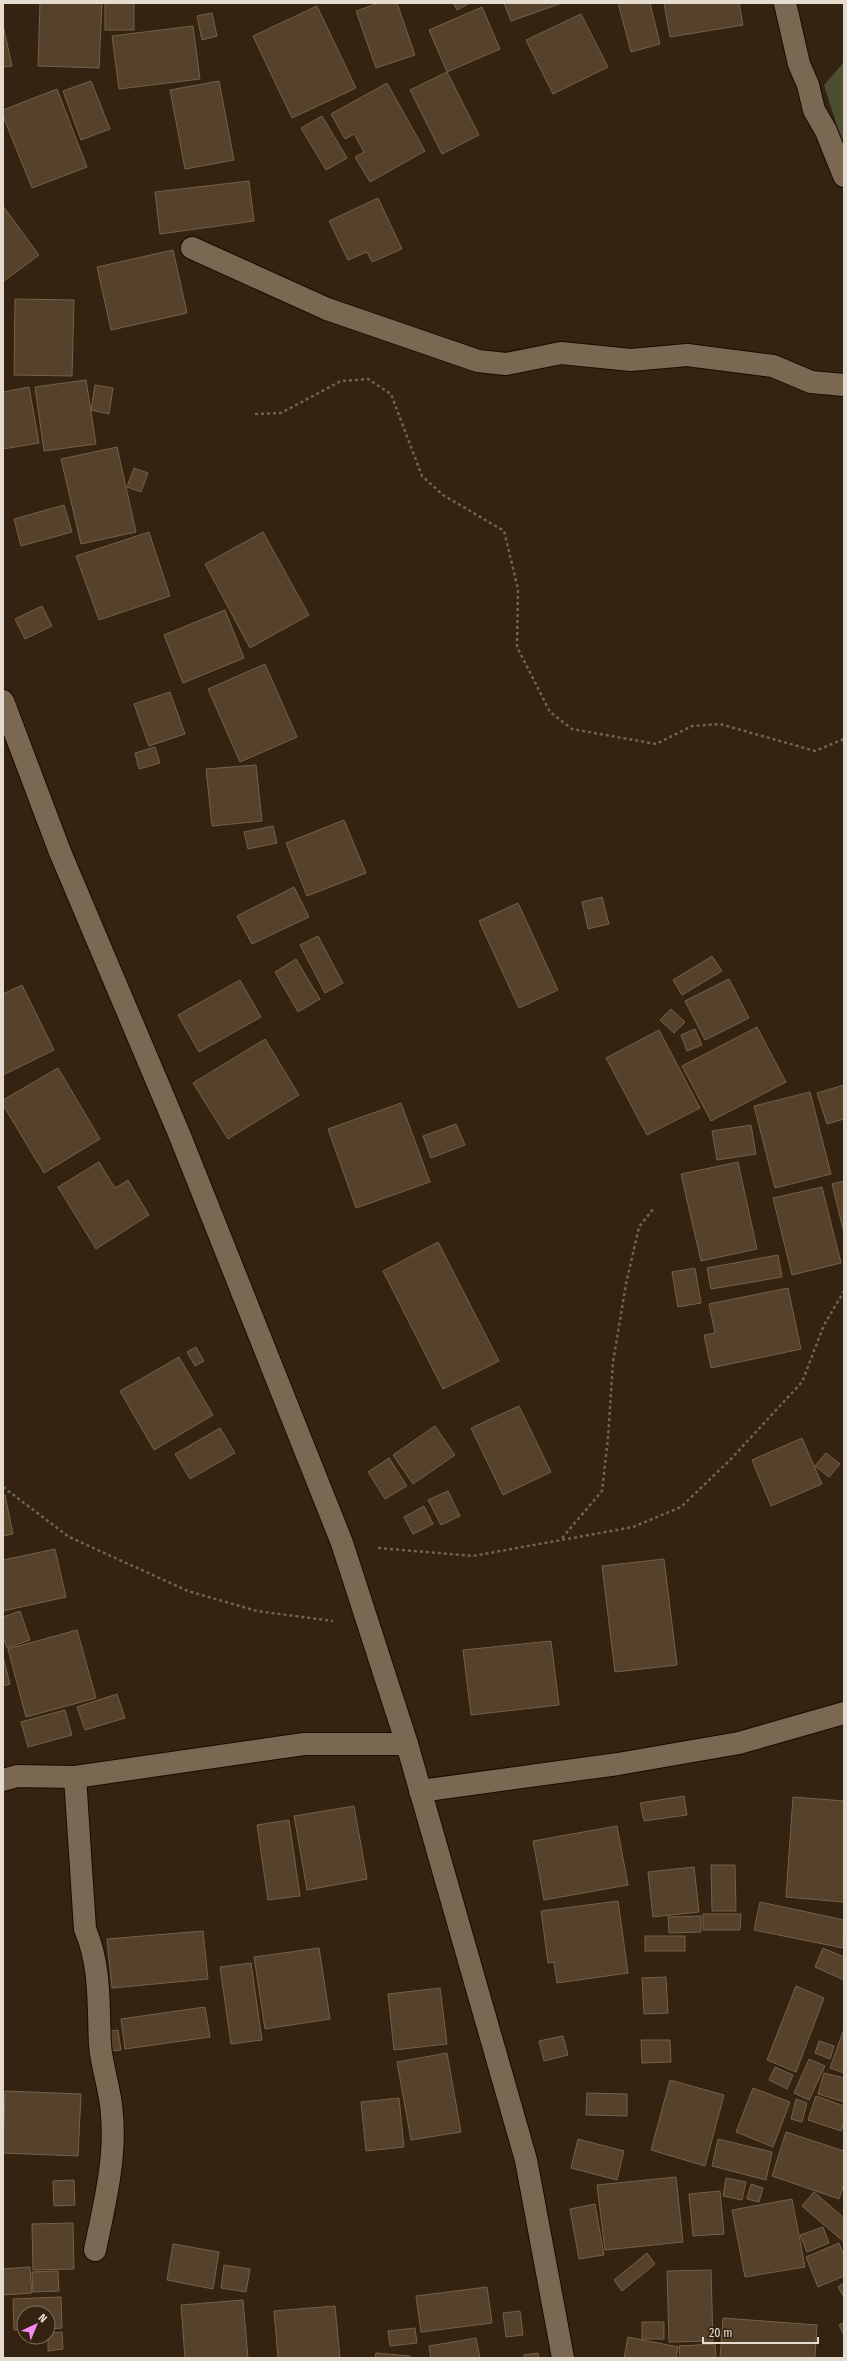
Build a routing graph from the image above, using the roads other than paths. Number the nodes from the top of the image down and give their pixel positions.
1 (785, 3) edge
2 (844, 176) edge
3 (192, 248) dead end
4 (844, 385) edge
5 (3, 701) edge
6 (844, 1713) edge
7 (407, 1744) junction
8 (75, 1777) junction
9 (3, 1780) edge
10 (420, 1791) junction
11 (95, 2250) dead end
12 (563, 2358) edge

1 - 2 street
3 - 4 street
5 - 7 street
6 - 10 street
7 - 8 street
7 - 10 street
8 - 9 street
8 - 11 street
10 - 12 street

